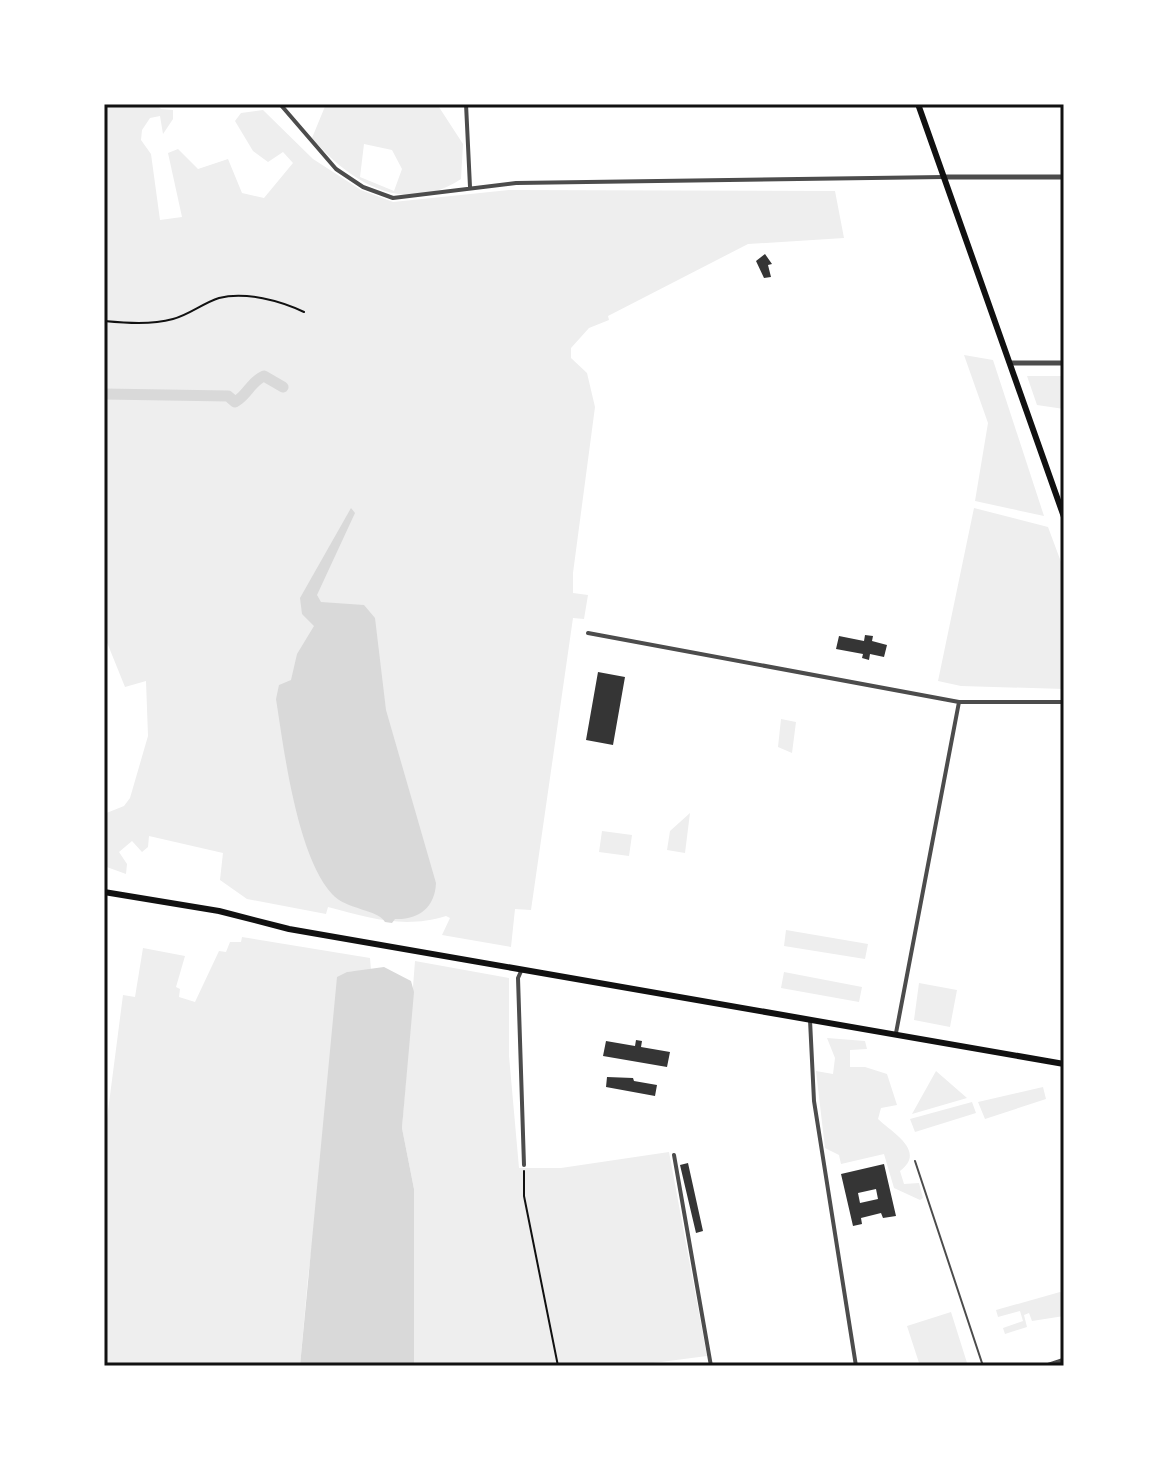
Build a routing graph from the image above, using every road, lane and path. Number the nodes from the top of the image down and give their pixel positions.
1 (280, 104) edge
2 (466, 104) edge
3 (918, 104) edge
4 (944, 177) junction
5 (1064, 177) edge
6 (470, 187) junction
7 (304, 312) dead end
8 (104, 321) edge
9 (1010, 363) junction
10 (1064, 363) edge
11 (1064, 517) edge
12 (588, 633) dead end
13 (959, 702) junction
14 (1064, 702) edge
15 (104, 892) edge
16 (522, 969) junction
17 (810, 1019) junction
18 (896, 1033) junction
19 (1064, 1064) edge
20 (674, 1155) dead end
21 (915, 1161) dead end
22 (524, 1165) joint
23 (1064, 1360) edge
24 (558, 1366) edge
25 (711, 1366) edge
26 (856, 1366) edge
27 (983, 1366) edge
28 (1046, 1366) edge

1 - 6 street
2 - 6 street
3 - 4 main road
4 - 5 street
4 - 6 street
4 - 9 main road
7 - 8 path
9 - 10 street
9 - 11 main road
12 - 13 street
13 - 14 street
13 - 18 street
15 - 16 main road
16 - 17 main road
16 - 22 street
17 - 18 main road
17 - 26 street
18 - 19 main road
20 - 25 street
21 - 27 lane
22 - 24 path
23 - 28 street

